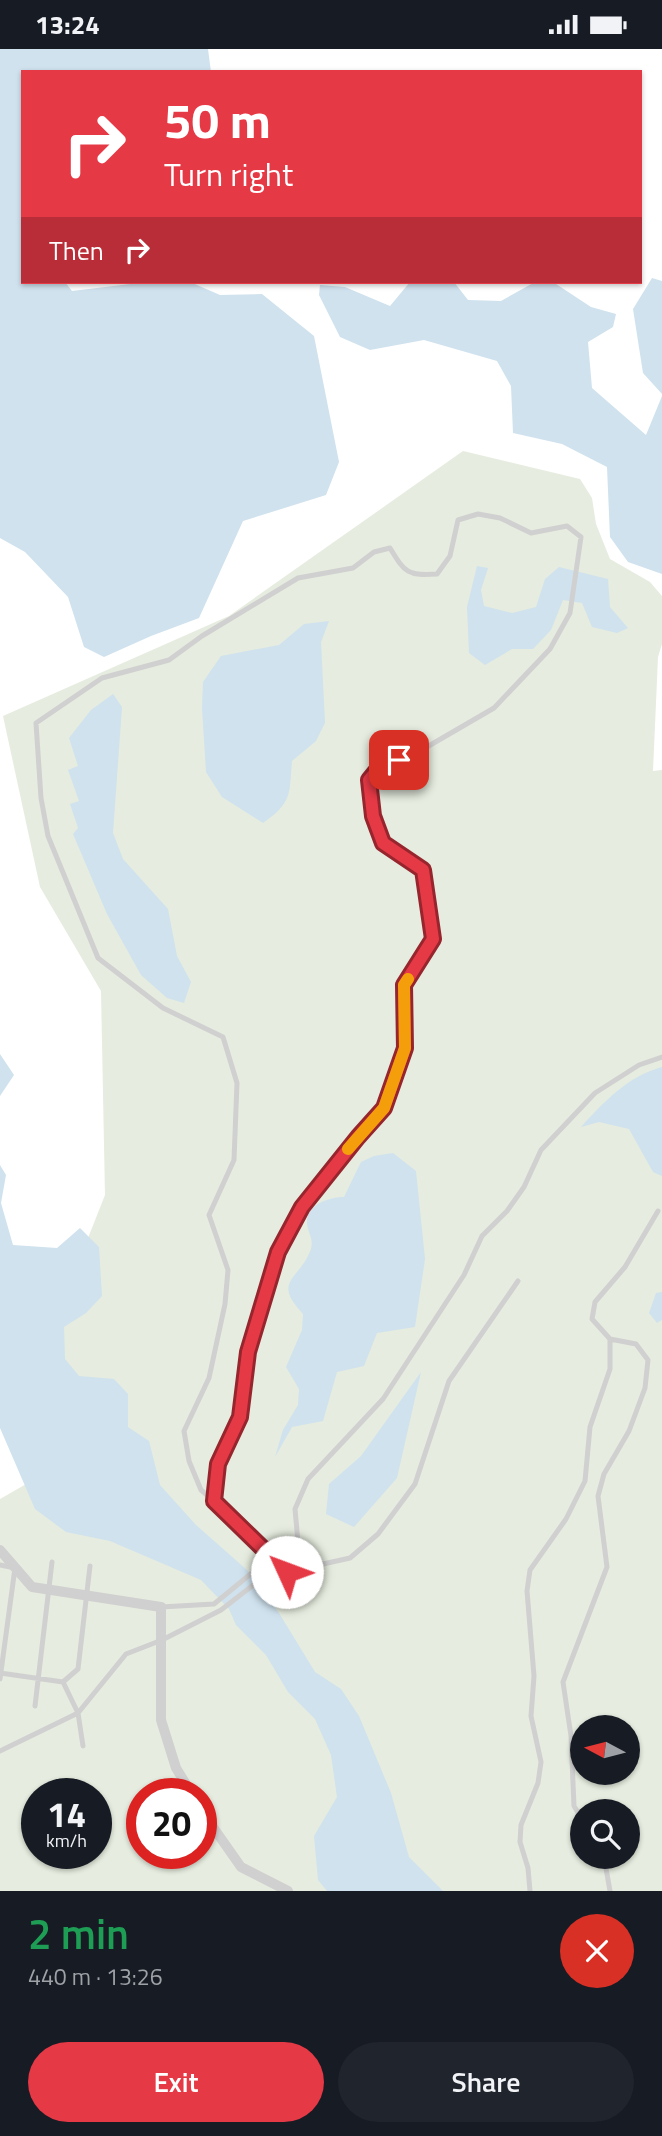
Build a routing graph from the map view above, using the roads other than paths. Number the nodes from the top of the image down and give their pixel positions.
1 (662, 1057) edge
2 (658, 1211) dead end
3 (518, 1281) dead end
4 (610, 1339) junction
5 (214, 1501) junction
6 (261, 1548) junction
7 (0, 1550) edge
8 (274, 1560) junction
9 (52, 1562) dead end
10 (0, 1565) edge
11 (90, 1566) dead end
12 (15, 1568) junction
13 (49, 1590) junction
14 (87, 1595) junction
15 (161, 1607) junction
16 (162, 1640) junction
17 (0, 1673) edge
18 (39, 1678) junction
19 (0, 1679) edge
20 (63, 1682) junction
21 (35, 1706) dead end
22 (78, 1713) junction
23 (83, 1745) dead end
24 (0, 1751) edge
25 (182, 1778) edge
26 (574, 1799) edge
27 (217, 1833) edge
28 (606, 1869) edge
29 (288, 1891) edge
30 (530, 1891) edge
31 (610, 1891) edge

1 - 8 lane
2 - 4 lane
3 - 8 lane
4 - 26 lane
4 - 30 lane
5 - 5 lane
5 - 6 lane
6 - 8 lane
6 - 15 lane
7 - 12 street
8 - 16 lane
9 - 13 lane
10 - 12 lane
11 - 14 lane
12 - 13 street
12 - 17 lane
13 - 14 street
13 - 18 lane
14 - 15 street
14 - 20 lane
15 - 16 street
16 - 22 lane
16 - 25 street
17 - 18 lane
17 - 19 lane
18 - 20 lane
18 - 21 lane
20 - 22 lane
22 - 23 lane
22 - 24 lane
27 - 29 street
28 - 31 lane

